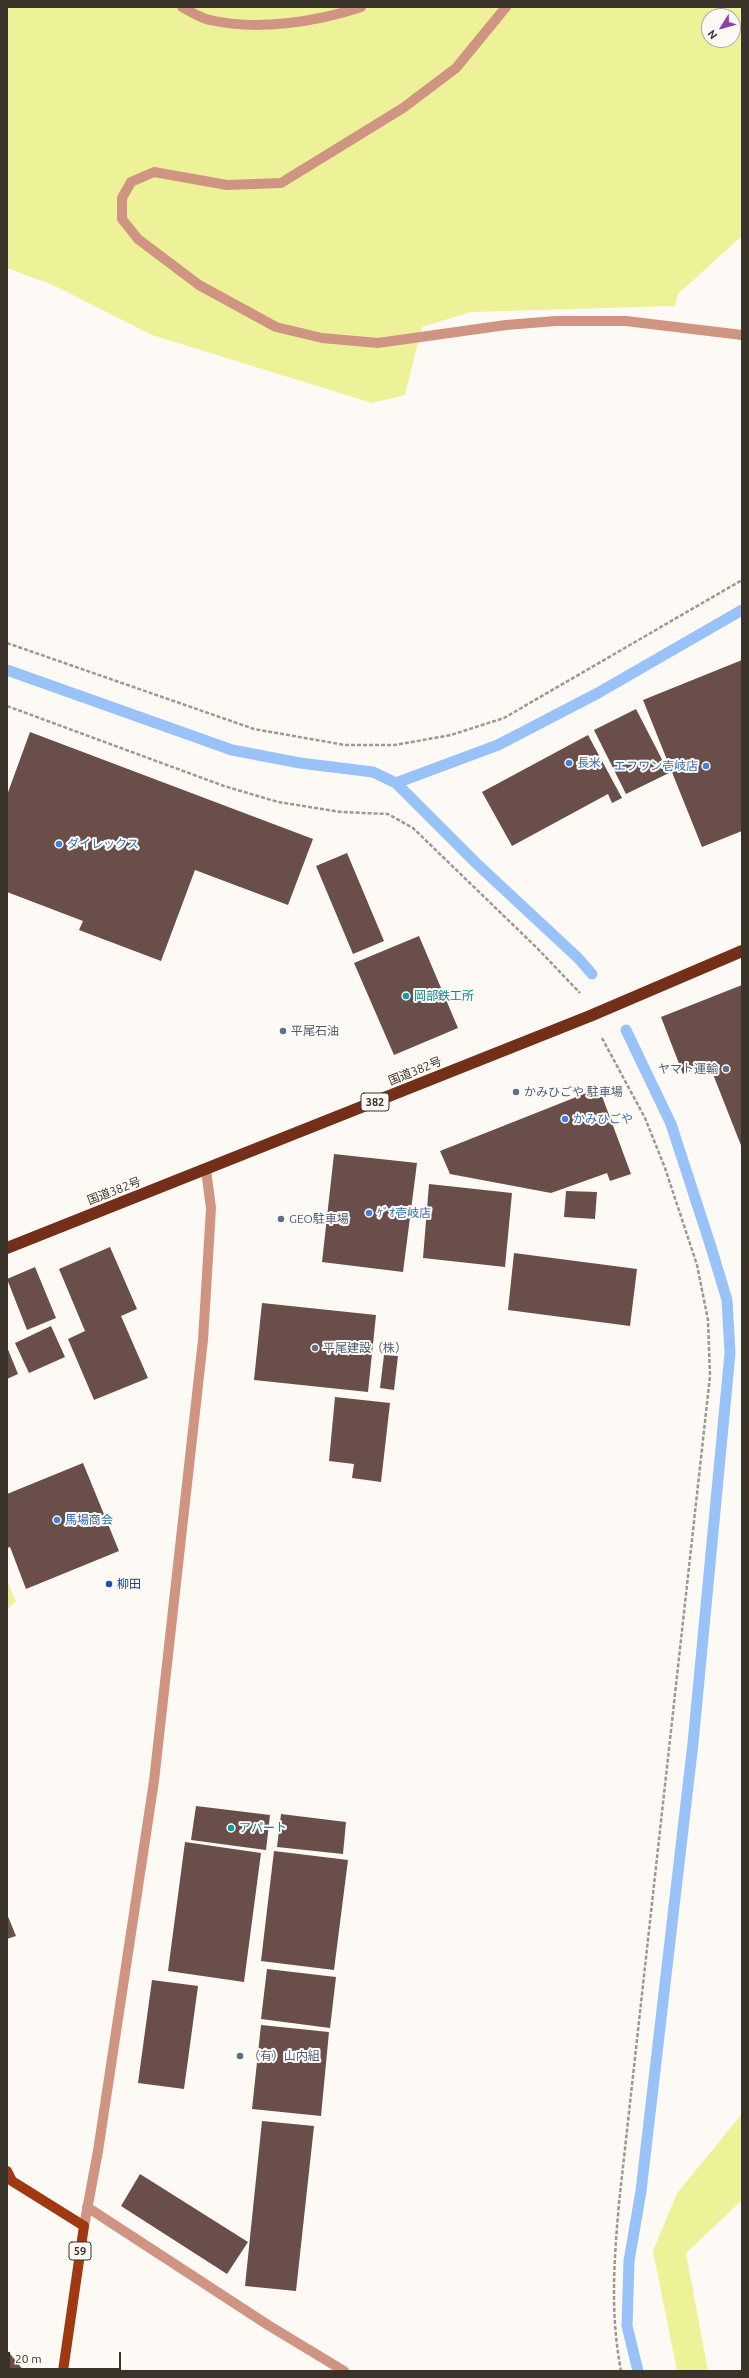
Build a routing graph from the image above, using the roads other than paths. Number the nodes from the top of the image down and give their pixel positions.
1 (182, 7) edge
2 (361, 7) edge
3 (506, 7) edge
4 (742, 335) edge
5 (742, 951) edge
6 (206, 1170) junction
7 (7, 1248) edge
8 (7, 2171) edge
9 (9, 2183) edge
10 (87, 2207) junction
11 (84, 2226) junction
12 (63, 2371) edge
13 (344, 2371) edge

1 - 2 street
3 - 4 street
5 - 6 highway, 国道382号 / 382
6 - 7 highway, 国道382号 / 382
6 - 10 street
8 - 9 main road, 59
9 - 11 main road, 59
10 - 11 street
10 - 13 street
11 - 12 main road, 59

